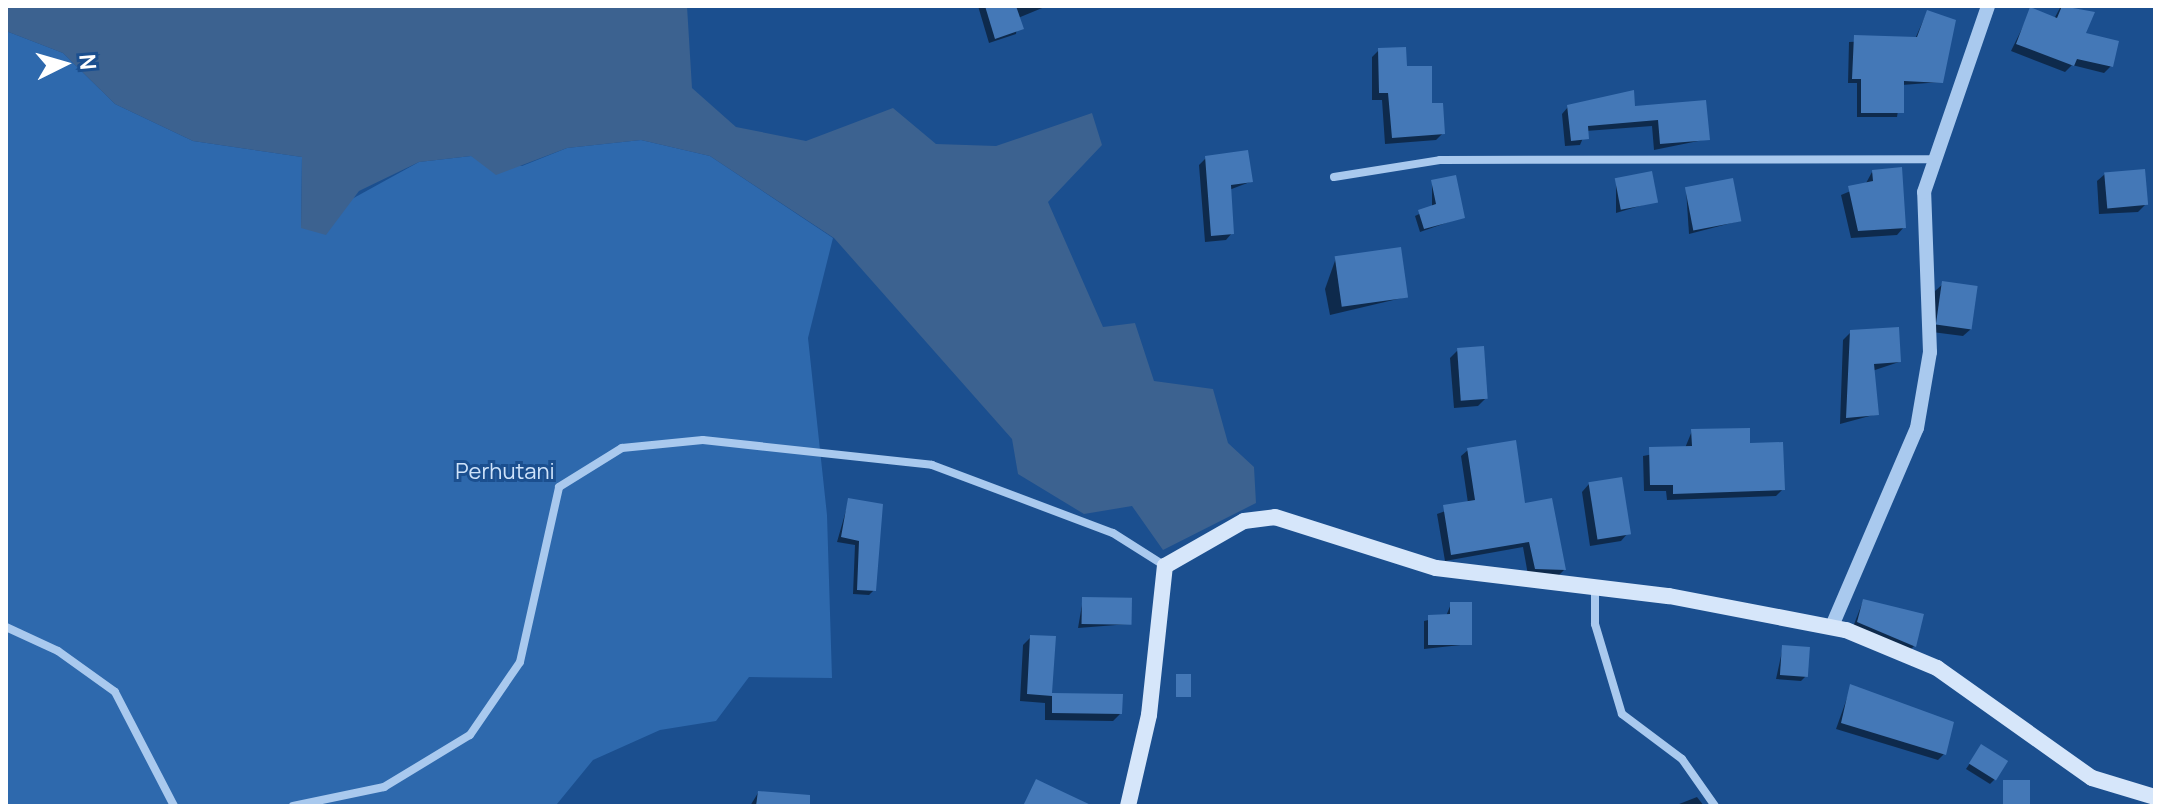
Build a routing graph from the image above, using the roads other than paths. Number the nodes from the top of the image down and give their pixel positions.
1 (1988, 6) edge
2 (1934, 159) junction
3 (1334, 177) dead end
4 (1165, 566) junction
5 (1595, 587) junction
6 (1832, 626) junction
7 (6, 627) edge
8 (2155, 797) edge
9 (174, 806) edge
10 (293, 806) edge
11 (1128, 806) edge
12 (1715, 806) edge

1 - 2 street
2 - 3 street
2 - 6 street
4 - 5 main road
4 - 10 street
4 - 11 main road
5 - 6 main road
5 - 12 street
6 - 8 main road
7 - 9 street

